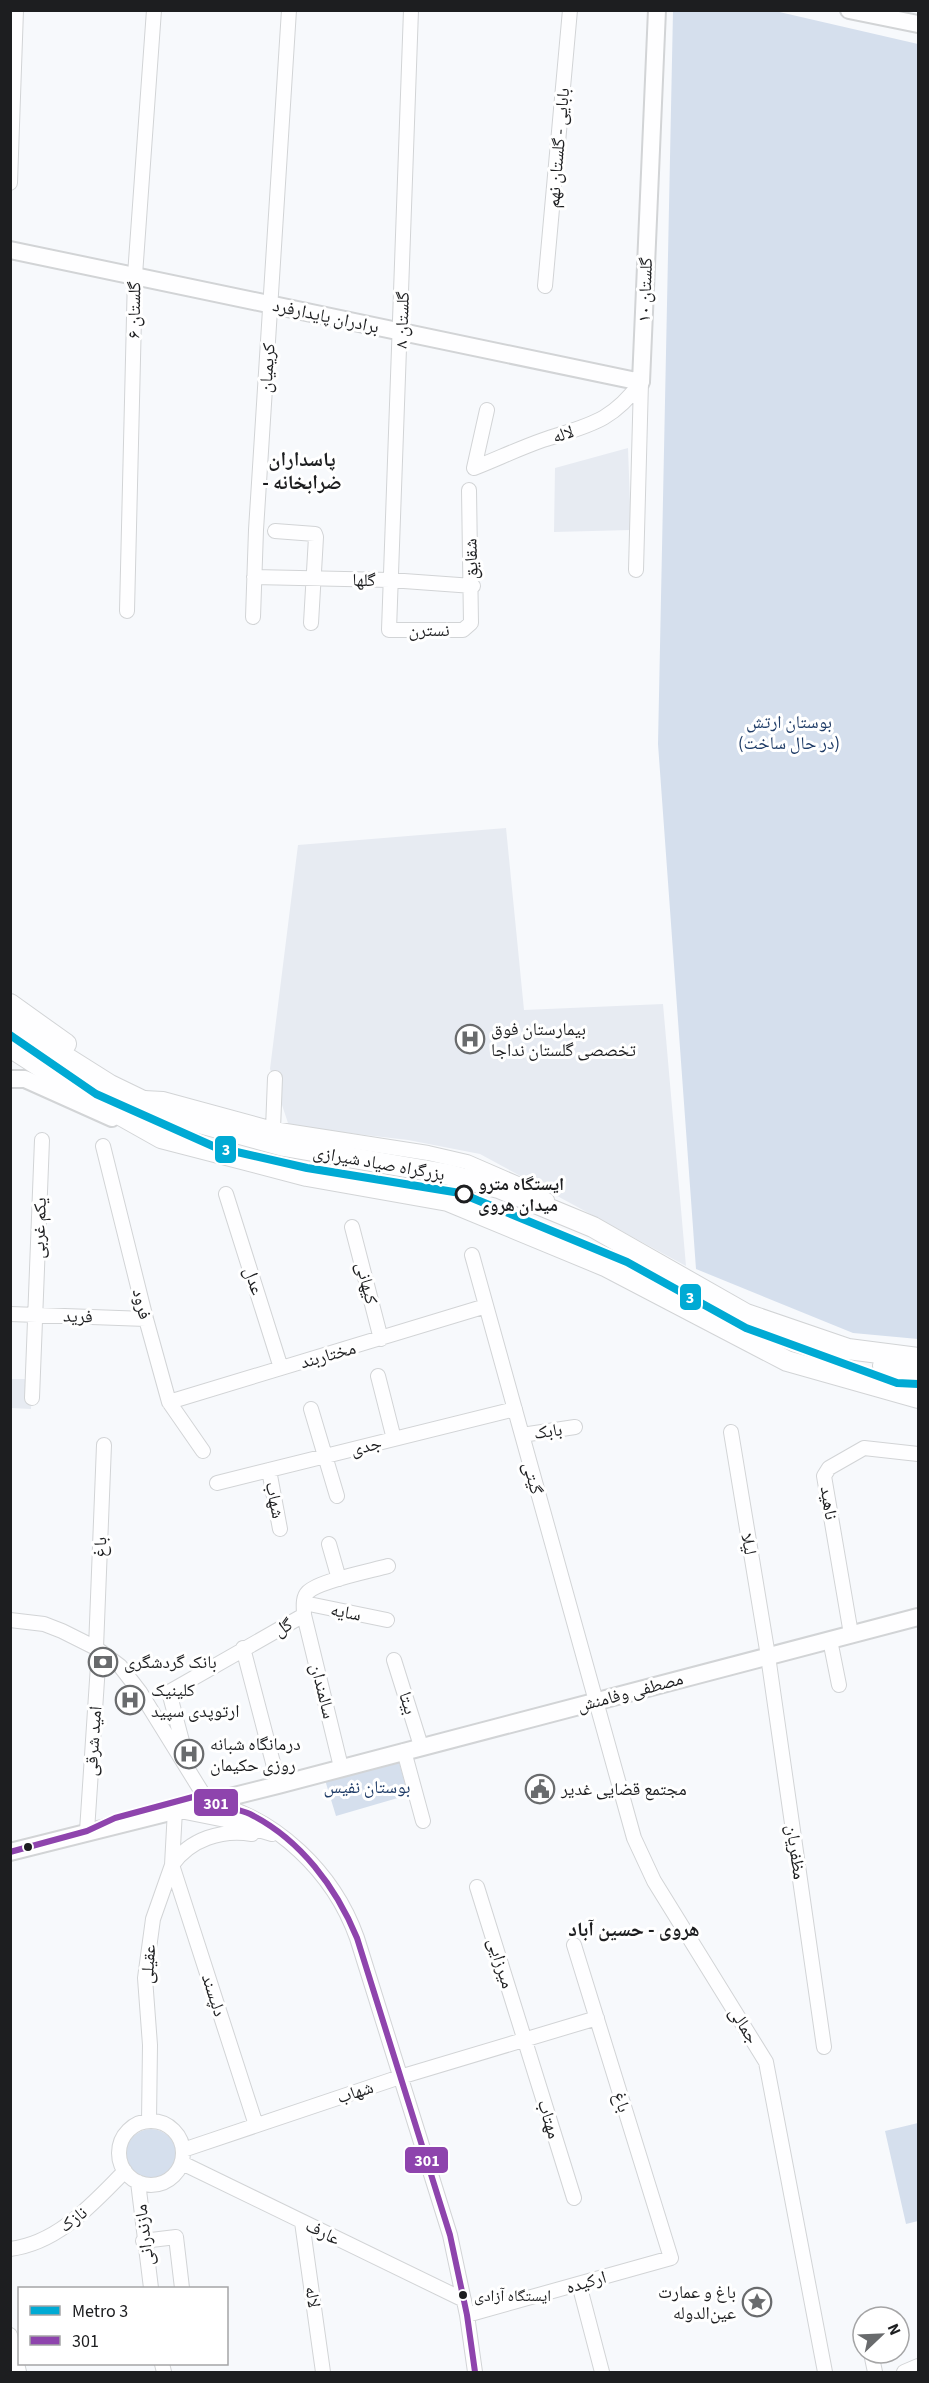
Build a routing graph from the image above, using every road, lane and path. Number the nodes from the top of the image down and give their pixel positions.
1 (16, 10) edge
2 (154, 10) edge
3 (289, 10) edge
4 (411, 10) edge
5 (570, 10) edge
6 (657, 10) edge
7 (856, 11) edge
8 (918, 24) edge
9 (10, 183) edge
10 (10, 250) edge
11 (135, 275) junction
12 (545, 286) dead end
13 (272, 306) junction
14 (401, 332) junction
15 (641, 382) junction
16 (487, 410) dead end
17 (469, 490) dead end
18 (275, 531) dead end
19 (636, 570) dead end
20 (254, 577) junction
21 (313, 578) junction
22 (390, 580) junction
23 (472, 586) junction
24 (127, 611) dead end
25 (253, 617) dead end
26 (310, 623) dead end
27 (468, 628) joint
28 (389, 630) joint
29 (10, 1004) edge
30 (10, 1022) edge
31 (10, 1047) edge
32 (15, 1077) edge
33 (275, 1078) dead end
34 (110, 1085) junction
35 (138, 1098) junction
36 (273, 1129) junction
37 (160, 1138) junction
38 (42, 1140) dead end
39 (103, 1146) dead end
40 (226, 1194) dead end
41 (352, 1227) dead end
42 (593, 1227) junction
43 (472, 1255) dead end
44 (486, 1306) junction
45 (10, 1314) edge
46 (36, 1315) junction
47 (146, 1319) junction
48 (381, 1339) junction
49 (848, 1349) junction
50 (918, 1358) edge
51 (281, 1368) junction
52 (918, 1372) edge
53 (378, 1376) dead end
54 (868, 1384) junction
55 (918, 1392) edge
56 (32, 1398) dead end
57 (918, 1398) edge
58 (169, 1402) junction
59 (311, 1409) dead end
60 (514, 1409) junction
61 (575, 1427) dead end
62 (731, 1432) dead end
63 (522, 1435) junction
64 (394, 1439) junction
65 (104, 1445) dead end
66 (203, 1452) dead end
67 (918, 1454) edge
68 (325, 1456) junction
69 (269, 1470) junction
70 (217, 1483) dead end
71 (337, 1496) dead end
72 (280, 1529) dead end
73 (329, 1544) dead end
74 (388, 1566) dead end
75 (339, 1579) junction
76 (304, 1609) junction
77 (918, 1617) edge
78 (10, 1620) edge
79 (387, 1620) dead end
80 (851, 1634) junction
81 (830, 1640) junction
82 (243, 1648) junction
83 (97, 1649) junction
84 (768, 1656) junction
85 (394, 1660) dead end
86 (839, 1685) dead end
87 (140, 1692) junction
88 (169, 1692) junction
89 (595, 1701) junction
90 (421, 1746) junction
91 (404, 1751) junction
92 (341, 1767) junction
93 (191, 1775) junction
94 (277, 1778) junction
95 (244, 1793) junction
96 (206, 1798) junction
97 (226, 1805) junction
98 (175, 1810) junction
99 (423, 1821) dead end
100 (87, 1831) junction
101 (283, 1838) junction
102 (10, 1852) edge
103 (172, 1864) junction
104 (477, 1887) dead end
105 (574, 1945) dead end
106 (597, 2018) junction
107 (525, 2040) junction
108 (824, 2048) dead end
109 (400, 2077) junction
110 (149, 2121) junction
111 (256, 2125) junction
112 (182, 2156) junction
113 (125, 2171) junction
114 (138, 2182) junction
115 (574, 2198) dead end
116 (302, 2222) junction
117 (143, 2241) junction
118 (10, 2249) edge
119 (670, 2259) joint
120 (579, 2284) junction
121 (151, 2287) edge
122 (182, 2287) edge
123 (464, 2300) junction
124 (467, 2315) junction
125 (10, 2335) edge
126 (918, 2366) edge
127 (19, 2373) edge
128 (323, 2373) edge
129 (475, 2373) edge
130 (602, 2373) edge
131 (825, 2373) edge
132 (904, 2373) edge

1 - 9 street
2 - 11 street, گلستان ۶
3 - 13 street, کریمیان
4 - 14 street, گلستان ۸
5 - 12 street, بابایی - گلستان نهم
6 - 15 main road, گلستان ۱۰
7 - 8 main road
10 - 11 main road, برادران پایدارفرد
11 - 13 main road, برادران پایدارفرد
11 - 24 street, گلستان ۶
13 - 14 main road, برادران پایدارفرد
13 - 20 street, کریمیان
14 - 15 main road, برادران پایدارفرد
14 - 22 street, گلستان ۸
15 - 16 street, لاله
15 - 19 street, گلستان ۱۰
17 - 23 street, شقایق
18 - 21 street
20 - 21 street, گلها
20 - 25 street, کریمیان
21 - 22 street, گلها
21 - 26 street
22 - 23 street, گلها
22 - 28 street, گلستان ۸
23 - 27 street, شقایق
27 - 28 street, نسترن
29 - 34 highway
30 - 34 highway, بزرگراه صیاد شیرازی
31 - 37 highway, بزرگراه صیاد شیرازی
32 - 37 main road
33 - 36 street
34 - 35 highway, بزرگراه صیاد شیرازی
35 - 36 street
35 - 42 highway, بزرگراه صیاد شیرازی
36 - 42 street
37 - 54 highway, بزرگراه صیاد شیرازی
38 - 46 street, یکم غربی
39 - 47 street, فرود
40 - 51 street, عدل
41 - 48 street, کیهانی
42 - 49 highway, بزرگراه صیاد شیرازی
43 - 44 street, گیتی
44 - 48 street, مختاربند
44 - 60 street, گیتی
45 - 46 street, فرید
46 - 47 street, فرید
46 - 56 street, یکم غربی
47 - 58 street, فرود
48 - 51 street, مختاربند
49 - 50 highway, بزرگراه صیاد شیرازی
49 - 52 highway
51 - 58 street, مختاربند
53 - 64 street
54 - 55 highway
54 - 57 highway, بزرگراه صیاد شیرازی
58 - 66 street, فرود
59 - 68 street
60 - 63 street, گیتی
60 - 64 street, جدی
61 - 63 street, بابک
62 - 84 street, لیلا
63 - 89 street, گیتی
64 - 68 street, جدی
65 - 83 street, باغ
67 - 80 street, ناهید
68 - 69 street, جدی
68 - 71 street
69 - 70 street, جدی
69 - 72 street, شهاب
73 - 75 street
74 - 75 street, گل
75 - 76 street, گل
76 - 79 street, سایه
76 - 82 street, گل
76 - 92 street, سالمندان
77 - 80 main road, مصطفی وفامنش
78 - 83 street
80 - 81 main road, مصطفی وفامنش
81 - 84 main road, مصطفی وفامنش
81 - 86 street
82 - 88 street, گل
82 - 94 street
83 - 87 street
83 - 100 street, امید شرقی
84 - 89 main road, مصطفی وفامنش
84 - 108 street, مظفریان
85 - 90 street, بیتا
87 - 88 street
87 - 93 street
88 - 93 street
89 - 90 main road, مصطفی وفامنش
89 - 131 street, جمالی
90 - 91 main road, مصطفی وفامنش
91 - 92 main road, مصطفی وفامنش
91 - 99 street
92 - 94 main road, مصطفی وفامنش
92 - 95 main road, مصطفی وفامنش
93 - 96 street
94 - 96 main road, مصطفی وفامنش
95 - 96 main road, مصطفی وفامنش
95 - 97 street
96 - 97 street
96 - 98 main road, مصطفی وفامنش
96 - 100 main road, مصطفی وفامنش
97 - 101 street
98 - 100 main road, مصطفی وفامنش
98 - 101 street
98 - 103 street, عقیلی
100 - 102 main road, مصطفی وفامنش
101 - 103 street
101 - 109 street
103 - 110 street, عقیلی
103 - 111 street, دلپسند
104 - 107 street, میرزایی
105 - 106 street, باغ
106 - 107 street, شهاب
106 - 119 street, باغ
107 - 109 street, شهاب
107 - 115 street, مهتاب
109 - 111 street, شهاب
109 - 123 street
110 - 112 street
110 - 113 street
111 - 112 street, شهاب
112 - 114 street
112 - 116 street, عارف
113 - 114 street
113 - 118 street, نازک
114 - 117 street, مازندرانی
116 - 123 street, عارف
116 - 128 street, لاله
117 - 121 street, مازندرانی
117 - 122 street
119 - 120 street, ارکیده
120 - 124 street, ارکیده
120 - 130 street
123 - 124 street
124 - 129 street
125 - 127 street
126 - 132 street

